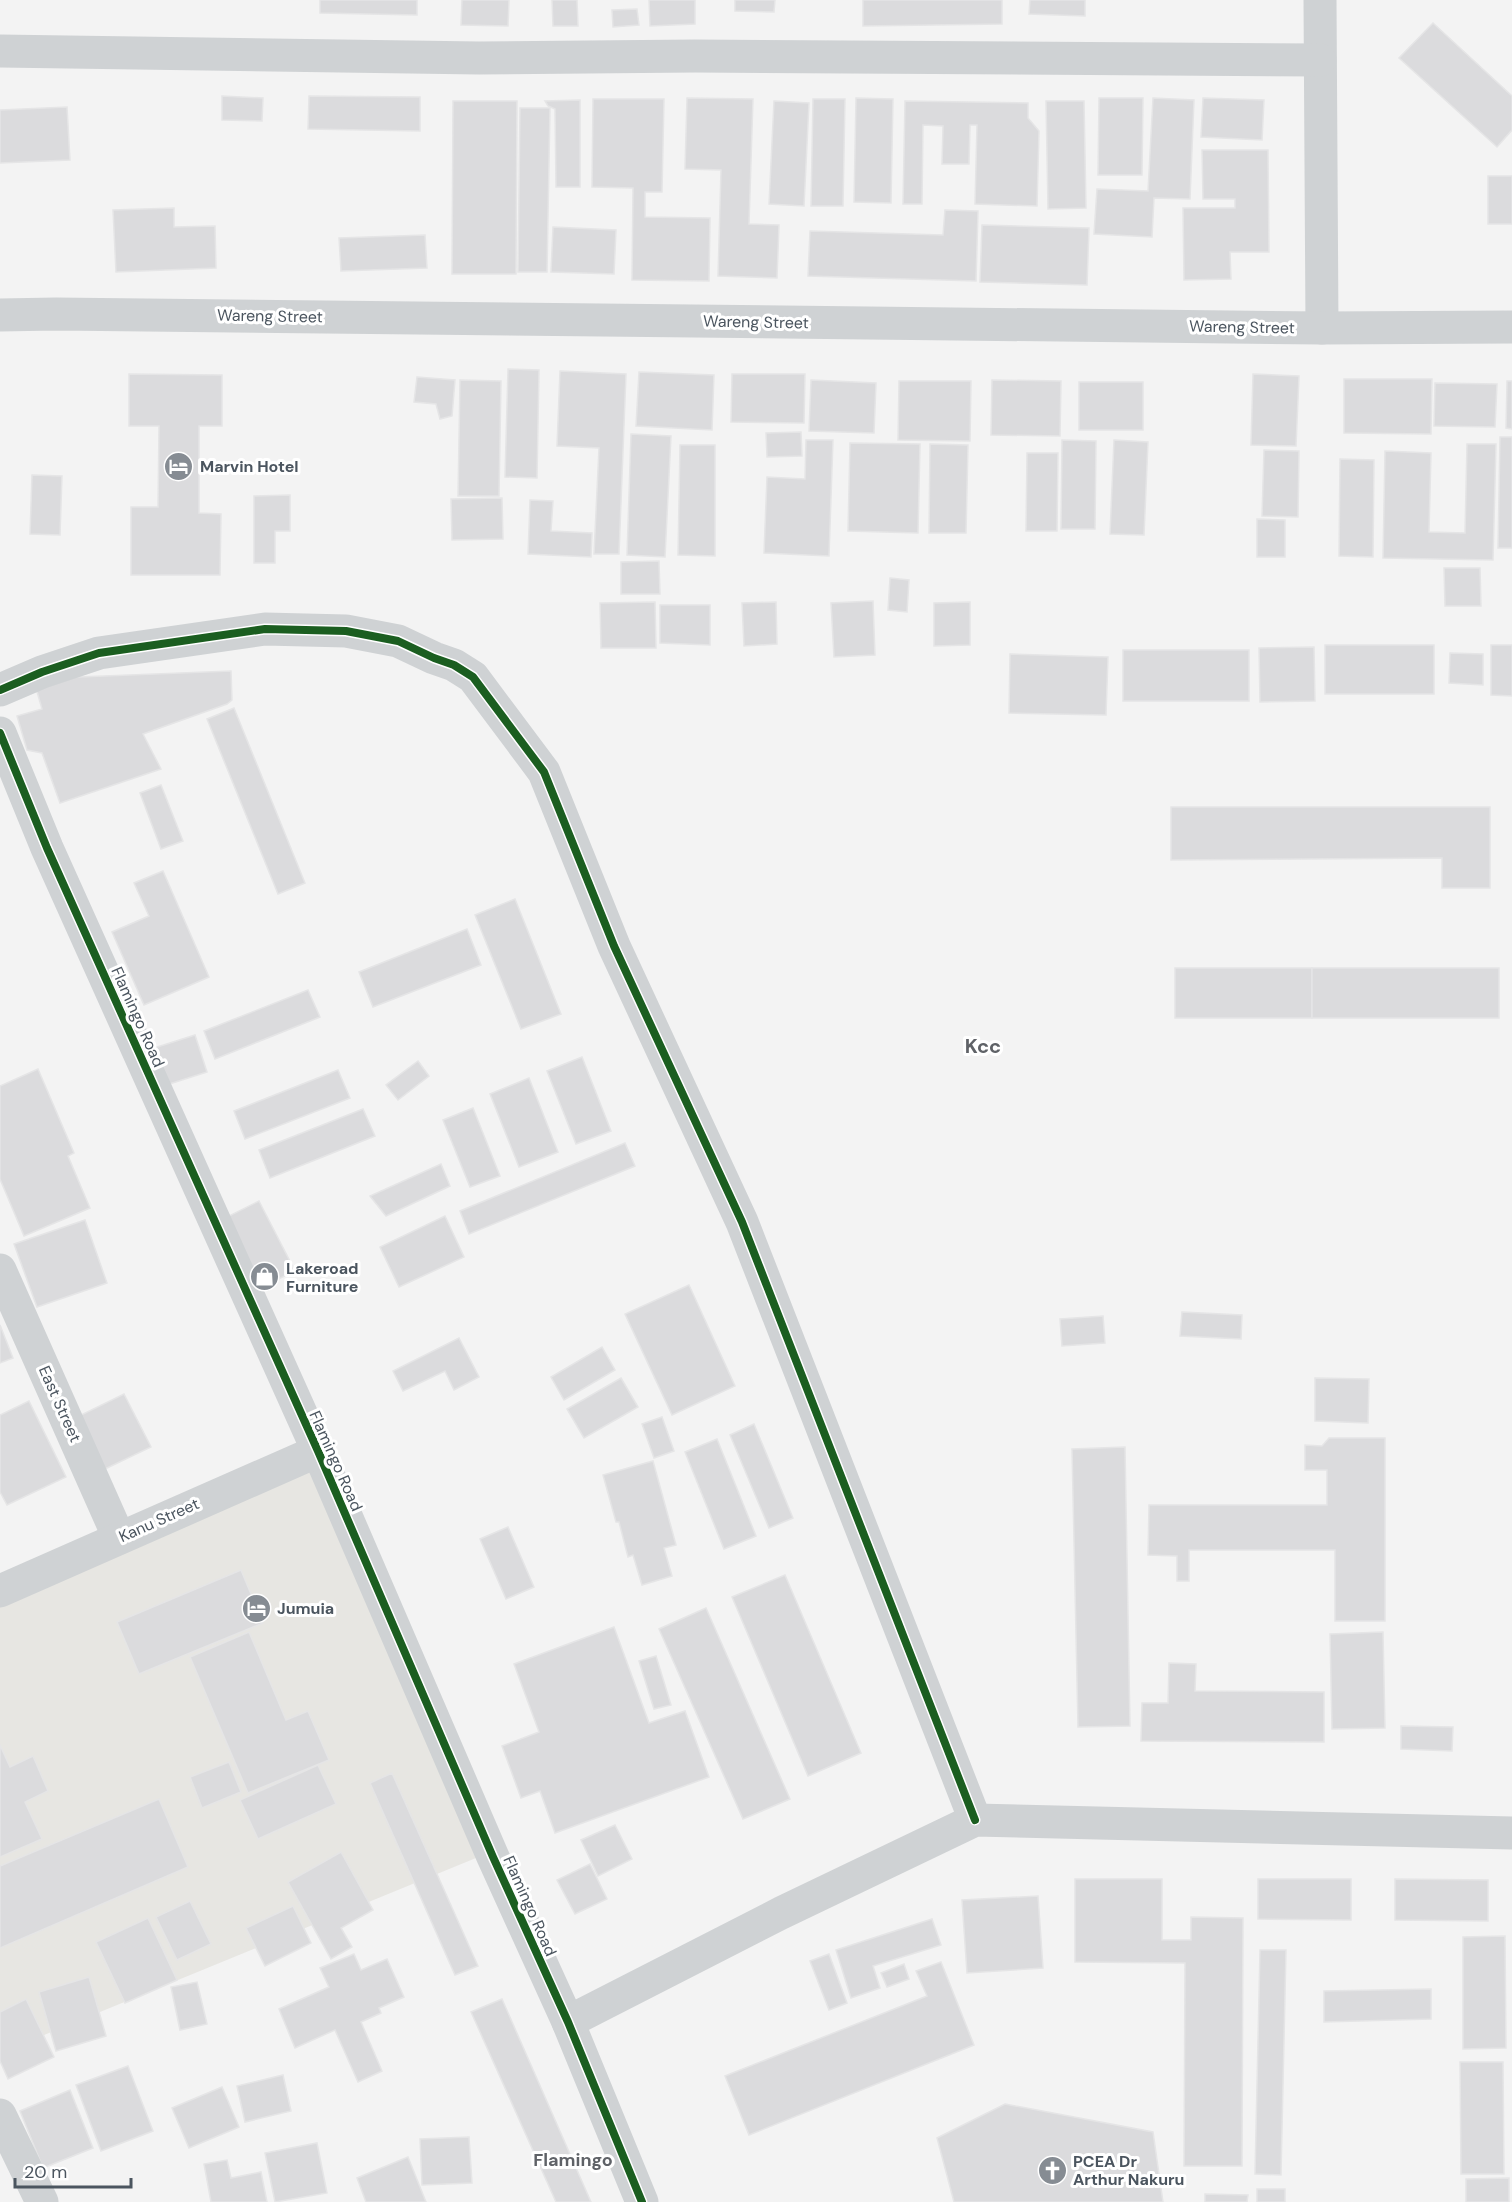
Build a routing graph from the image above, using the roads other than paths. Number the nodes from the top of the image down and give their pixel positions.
1 (1320, 0) edge
2 (0, 51) edge
3 (1320, 60) junction
4 (0, 315) edge
5 (1512, 327) edge
6 (1322, 328) junction
7 (0, 690) edge
8 (0, 733) edge
9 (0, 1270) edge
10 (318, 1451) junction
11 (119, 1538) junction
12 (0, 1591) edge
13 (975, 1820) junction
14 (1512, 1833) edge
15 (568, 2022) junction
16 (0, 2115) edge
17 (42, 2202) edge
18 (642, 2202) edge

1 - 3 street
2 - 3 street
3 - 6 street
4 - 6 street, Wareng Street
5 - 6 street, Wareng Street
7 - 13 street
8 - 10 street, Flamingo Road
9 - 11 street, East Street
10 - 11 street, Kanu Street
10 - 15 street, Flamingo Road
11 - 12 street, Kanu Street
13 - 14 street
13 - 15 street
15 - 18 street, Flamingo Road
16 - 17 street

